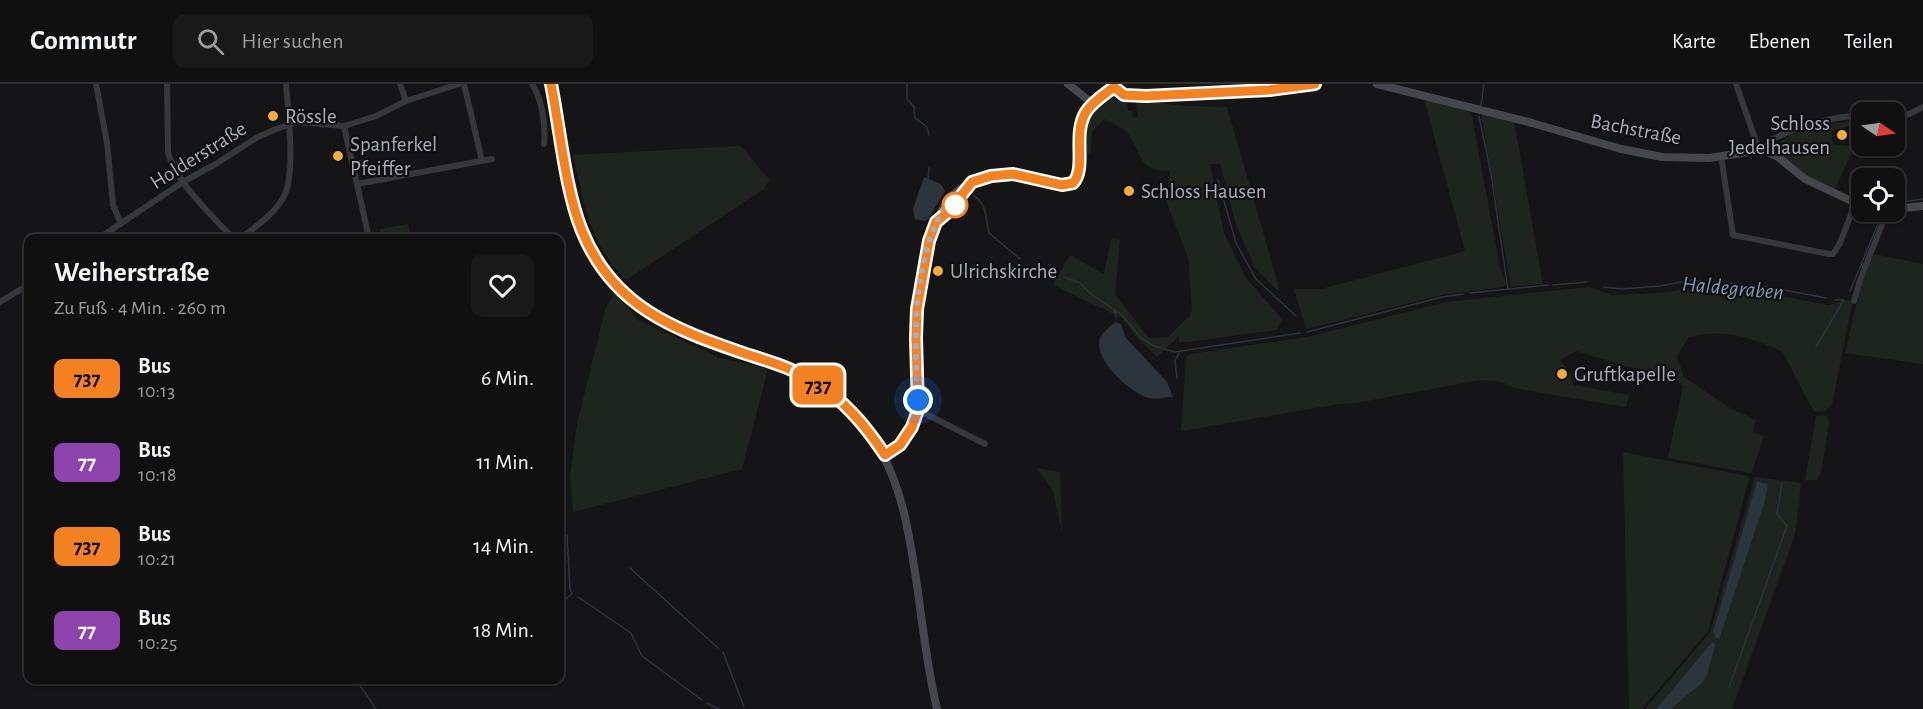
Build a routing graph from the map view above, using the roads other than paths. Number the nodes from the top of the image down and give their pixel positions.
1 (96, 84) edge
2 (167, 84) edge
3 (286, 84) edge
4 (400, 84) edge
5 (459, 84) edge
6 (464, 84) edge
7 (532, 84) edge
8 (551, 84) edge
9 (1068, 84) edge
10 (1315, 84) edge
11 (1377, 84) edge
12 (1736, 84) edge
13 (1115, 85) edge
14 (406, 101) junction
15 (1093, 104) junction
16 (1923, 107) edge
17 (1905, 115) edge
18 (1851, 117) edge
19 (288, 125) junction
20 (345, 126) junction
21 (544, 144) dead end
22 (1759, 150) junction
23 (1769, 152) junction
24 (1721, 156) junction
25 (492, 159) dead end
26 (482, 161) junction
27 (183, 182) junction
28 (357, 184) junction
29 (1851, 202) edge
30 (1923, 206) edge
31 (1905, 208) edge
32 (1851, 219) edge
33 (1883, 222) edge
34 (121, 224) junction
35 (105, 234) edge
36 (229, 234) edge
37 (246, 234) edge
38 (368, 234) edge
39 (24, 287) edge
40 (1854, 301) dead end
41 (0, 302) edge
42 (918, 410) junction
43 (985, 444) dead end
44 (885, 455) junction
45 (937, 709) edge

1 - 34 street
2 - 27 street
3 - 19 street
4 - 14 street
5 - 14 street, Holderstraße
6 - 26 street
7 - 21 street
8 - 44 street
9 - 15 street
10 - 13 street
11 - 24 street, Bachstraße
12 - 22 street
13 - 15 street
14 - 20 street, Holderstraße
15 - 42 street
16 - 17 street
18 - 23 street
19 - 20 street, Holderstraße
19 - 27 street, Holderstraße
19 - 37 street
20 - 28 street
22 - 23 street, Bachstraße
22 - 24 street, Bachstraße
23 - 29 street, Bachstraße
24 - 32 street
25 - 26 street
26 - 28 street
27 - 34 street, Holderstraße
27 - 36 street
28 - 38 street
30 - 31 street
33 - 40 street
34 - 35 street, Holderstraße
39 - 41 street
42 - 43 street
42 - 44 street
44 - 45 street

